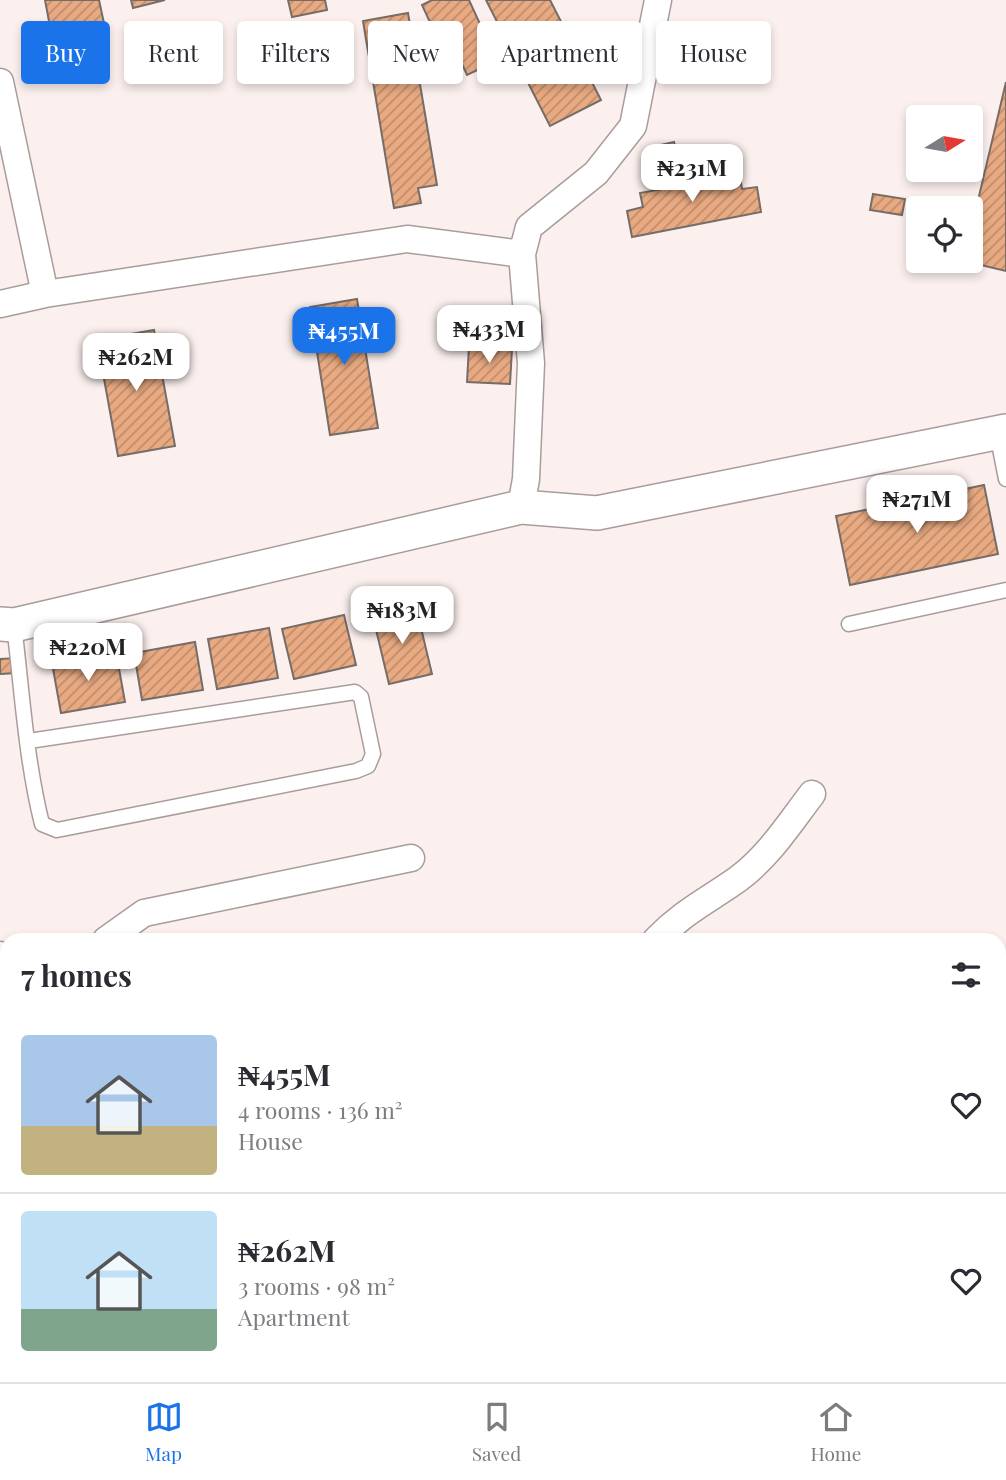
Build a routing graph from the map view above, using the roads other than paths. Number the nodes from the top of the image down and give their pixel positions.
1 (658, 0) edge
2 (0, 82) edge
3 (522, 254) junction
4 (46, 294) junction
5 (0, 304) edge
6 (1002, 432) edge
7 (1006, 479) edge
8 (521, 507) junction
9 (1006, 590) edge
10 (849, 624) dead end
11 (7, 625) edge
12 (29, 741) junction
13 (811, 794) dead end
14 (411, 858) dead end
15 (116, 933) edge
16 (663, 933) edge

1 - 3 street
2 - 4 street
3 - 4 street
3 - 8 street
4 - 5 street
6 - 7 lane
6 - 8 street
8 - 11 street
9 - 10 lane
11 - 12 lane
12 - 12 lane
13 - 16 street
14 - 15 street

